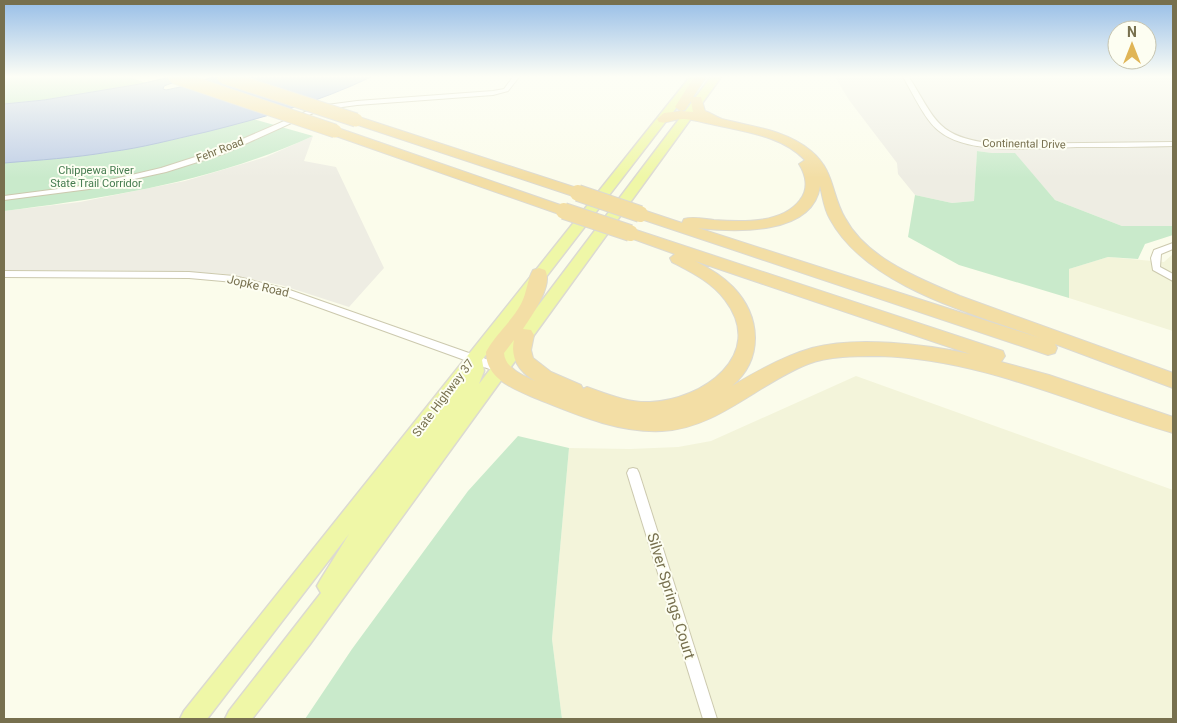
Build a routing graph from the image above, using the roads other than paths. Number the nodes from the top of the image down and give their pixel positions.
1 (275, 111) edge
2 (313, 111) edge
3 (328, 111) edge
4 (669, 111) edge
5 (681, 111) edge
6 (688, 111) edge
7 (698, 111) edge
8 (928, 111) edge
9 (683, 116) junction
10 (663, 119) junction
11 (738, 126) junction
12 (1173, 144) edge
13 (4, 198) edge
14 (645, 215) junction
15 (632, 234) junction
16 (1173, 246) edge
17 (4, 274) edge
18 (539, 274) junction
19 (1173, 278) edge
20 (525, 335) junction
21 (474, 358) junction
22 (500, 368) junction
23 (1173, 381) edge
24 (1173, 389) edge
25 (574, 390) junction
26 (1173, 418) edge
27 (1173, 425) edge
28 (633, 473) dead end
29 (302, 636) junction
30 (192, 719) edge
31 (237, 719) edge
32 (710, 719) edge

1 - 15 highway, bridge
2 - 13 street, Fehr Road
3 - 14 highway, bridge
4 - 10 main road, State Highway 37
5 - 9 highway
6 - 9 main road
7 - 11 highway
8 - 12 street, Continental Drive
9 - 10 highway
9 - 11 highway
9 - 14 highway
9 - 20 main road
10 - 18 main road, State Highway 37
11 - 23 highway
14 - 24 highway
15 - 25 highway
15 - 26 highway
16 - 19 street
17 - 21 street, Jopke Road
18 - 21 main road, State Highway 37
18 - 22 highway
20 - 22 main road
20 - 25 highway
21 - 22 street, Jopke Road
21 - 29 main road
21 - 30 main road, State Highway 37
22 - 25 highway
22 - 27 highway
22 - 29 main road
28 - 32 street, Silver Springs Court
29 - 31 main road

